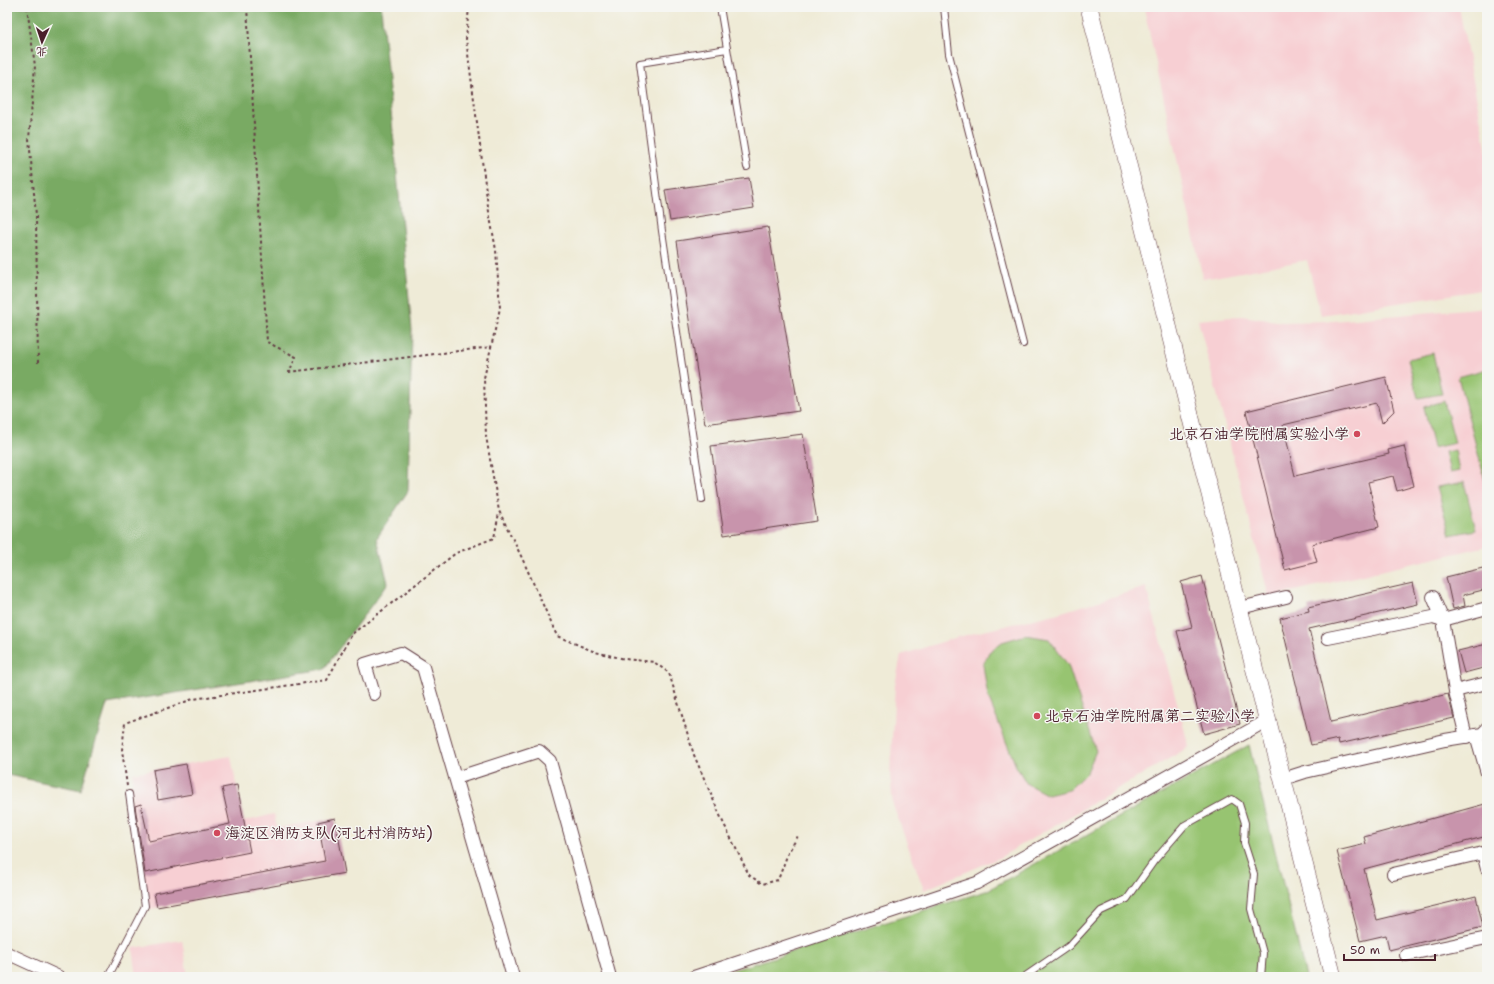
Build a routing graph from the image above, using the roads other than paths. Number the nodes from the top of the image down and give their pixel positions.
1 (720, 7) edge
2 (944, 7) edge
3 (1089, 7) edge
4 (727, 49) junction
5 (747, 167) dead end
6 (1023, 344) dead end
7 (702, 500) dead end
8 (1286, 597) dead end
9 (1433, 597) dead end
10 (1240, 608) junction
11 (1487, 608) edge
12 (1443, 620) junction
13 (1328, 638) dead end
14 (1487, 683) edge
15 (1455, 691) junction
16 (374, 694) dead end
17 (1268, 720) junction
18 (1476, 733) edge
19 (1487, 773) edge
20 (456, 778) junction
21 (1283, 779) junction
22 (128, 794) road end
23 (1485, 853) edge
24 (1487, 869) edge
25 (1393, 874) dead end
26 (1487, 938) edge
27 (7, 953) edge
28 (1406, 955) dead end
29 (59, 977) edge
30 (108, 977) edge
31 (513, 977) edge
32 (610, 977) edge
33 (694, 977) edge
34 (1024, 977) edge
35 (1261, 977) edge
36 (1333, 977) edge

1 - 4 lane
2 - 6 lane
3 - 10 street
4 - 5 lane
4 - 7 lane
8 - 10 street
9 - 12 street
10 - 17 street
11 - 12 street
12 - 13 street
12 - 15 street
14 - 15 street
15 - 18 street
16 - 20 street
17 - 21 street
17 - 33 street
18 - 19 street
18 - 21 street
20 - 31 street
20 - 32 street
21 - 36 street
22 - 30 lane
23 - 24 street
23 - 25 street
26 - 28 street
27 - 29 street
34 - 35 lane

